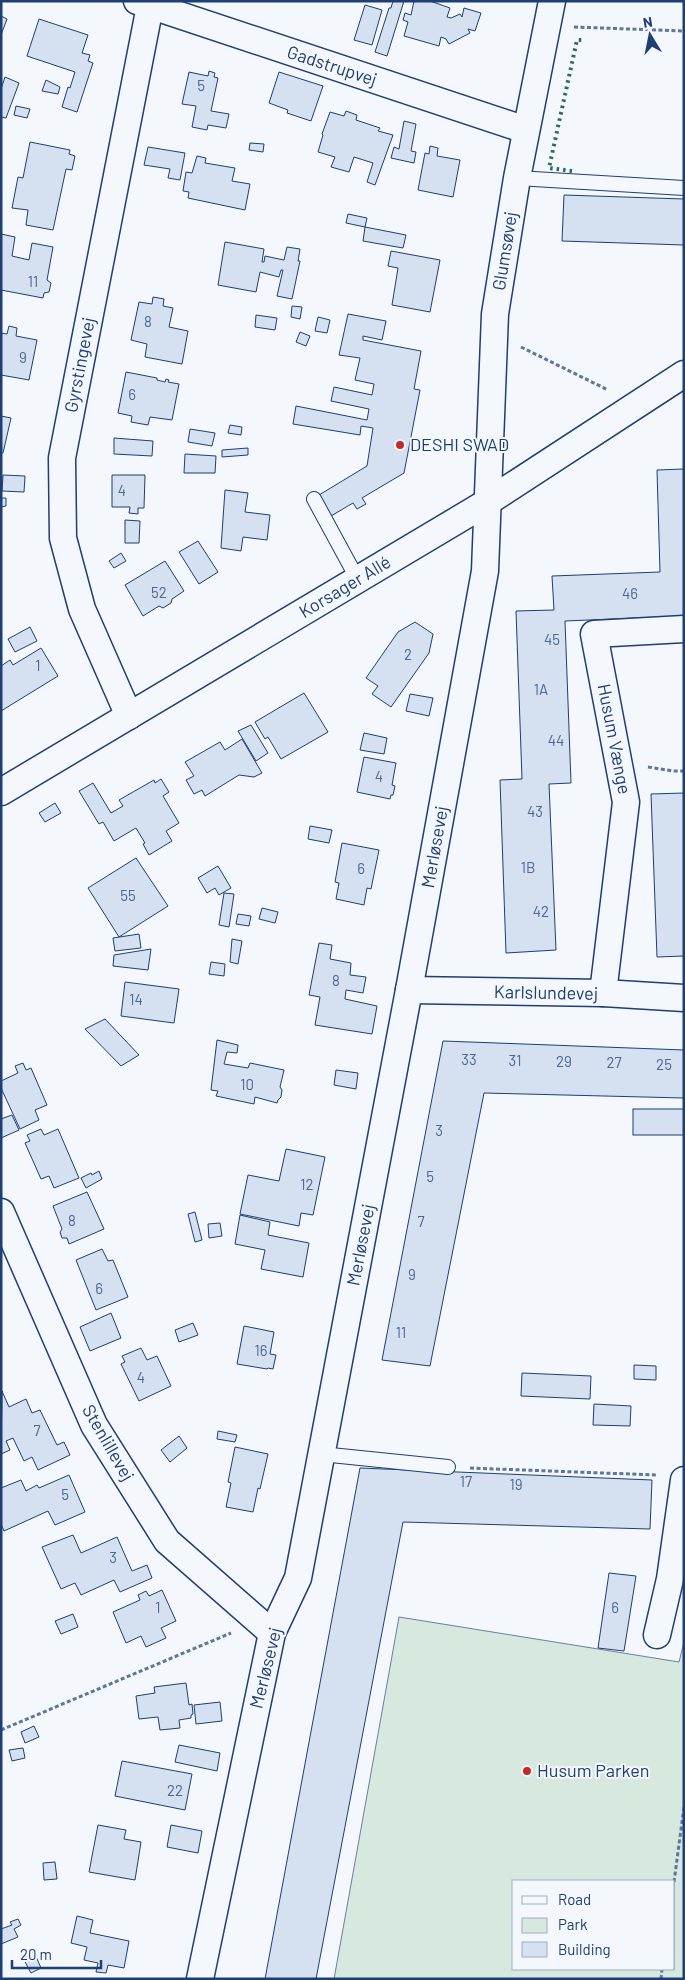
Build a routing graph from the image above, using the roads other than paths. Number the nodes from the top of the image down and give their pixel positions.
1 (144, 3) edge
2 (549, 14) edge
3 (526, 130) junction
4 (517, 178) junction
5 (684, 188) edge
6 (684, 374) edge
7 (314, 499) dead end
8 (486, 503) junction
9 (358, 580) junction
10 (684, 630) edge
11 (129, 716) junction
12 (1, 792) edge
13 (409, 990) junction
14 (603, 993) junction
15 (684, 998) edge
16 (1, 1212) edge
17 (321, 1454) junction
18 (448, 1467) road end
19 (674, 1477) edge
20 (272, 1633) junction
21 (657, 1635) dead end
22 (200, 1979) edge

1 - 3 street, Gadstrupvej
1 - 11 street, Gyrstingevej
2 - 3 street, Glumsøvej
3 - 4 street, Glumsøvej
4 - 5 lane
4 - 8 street, Glumsøvej
6 - 8 street, Korsager Allé
7 - 9 lane
8 - 9 street, Korsager Allé
8 - 13 street, Merløsevej
9 - 11 street, Korsager Allé
10 - 14 street, Husum Vænge
11 - 12 street, Korsager Allé
13 - 14 street, Karlslundevej
13 - 17 street, Merløsevej
14 - 15 street, Karlslundevej
16 - 20 street, Stenlillevej
17 - 18 lane
17 - 20 street, Merløsevej
19 - 21 street
20 - 22 street, Merløsevej

